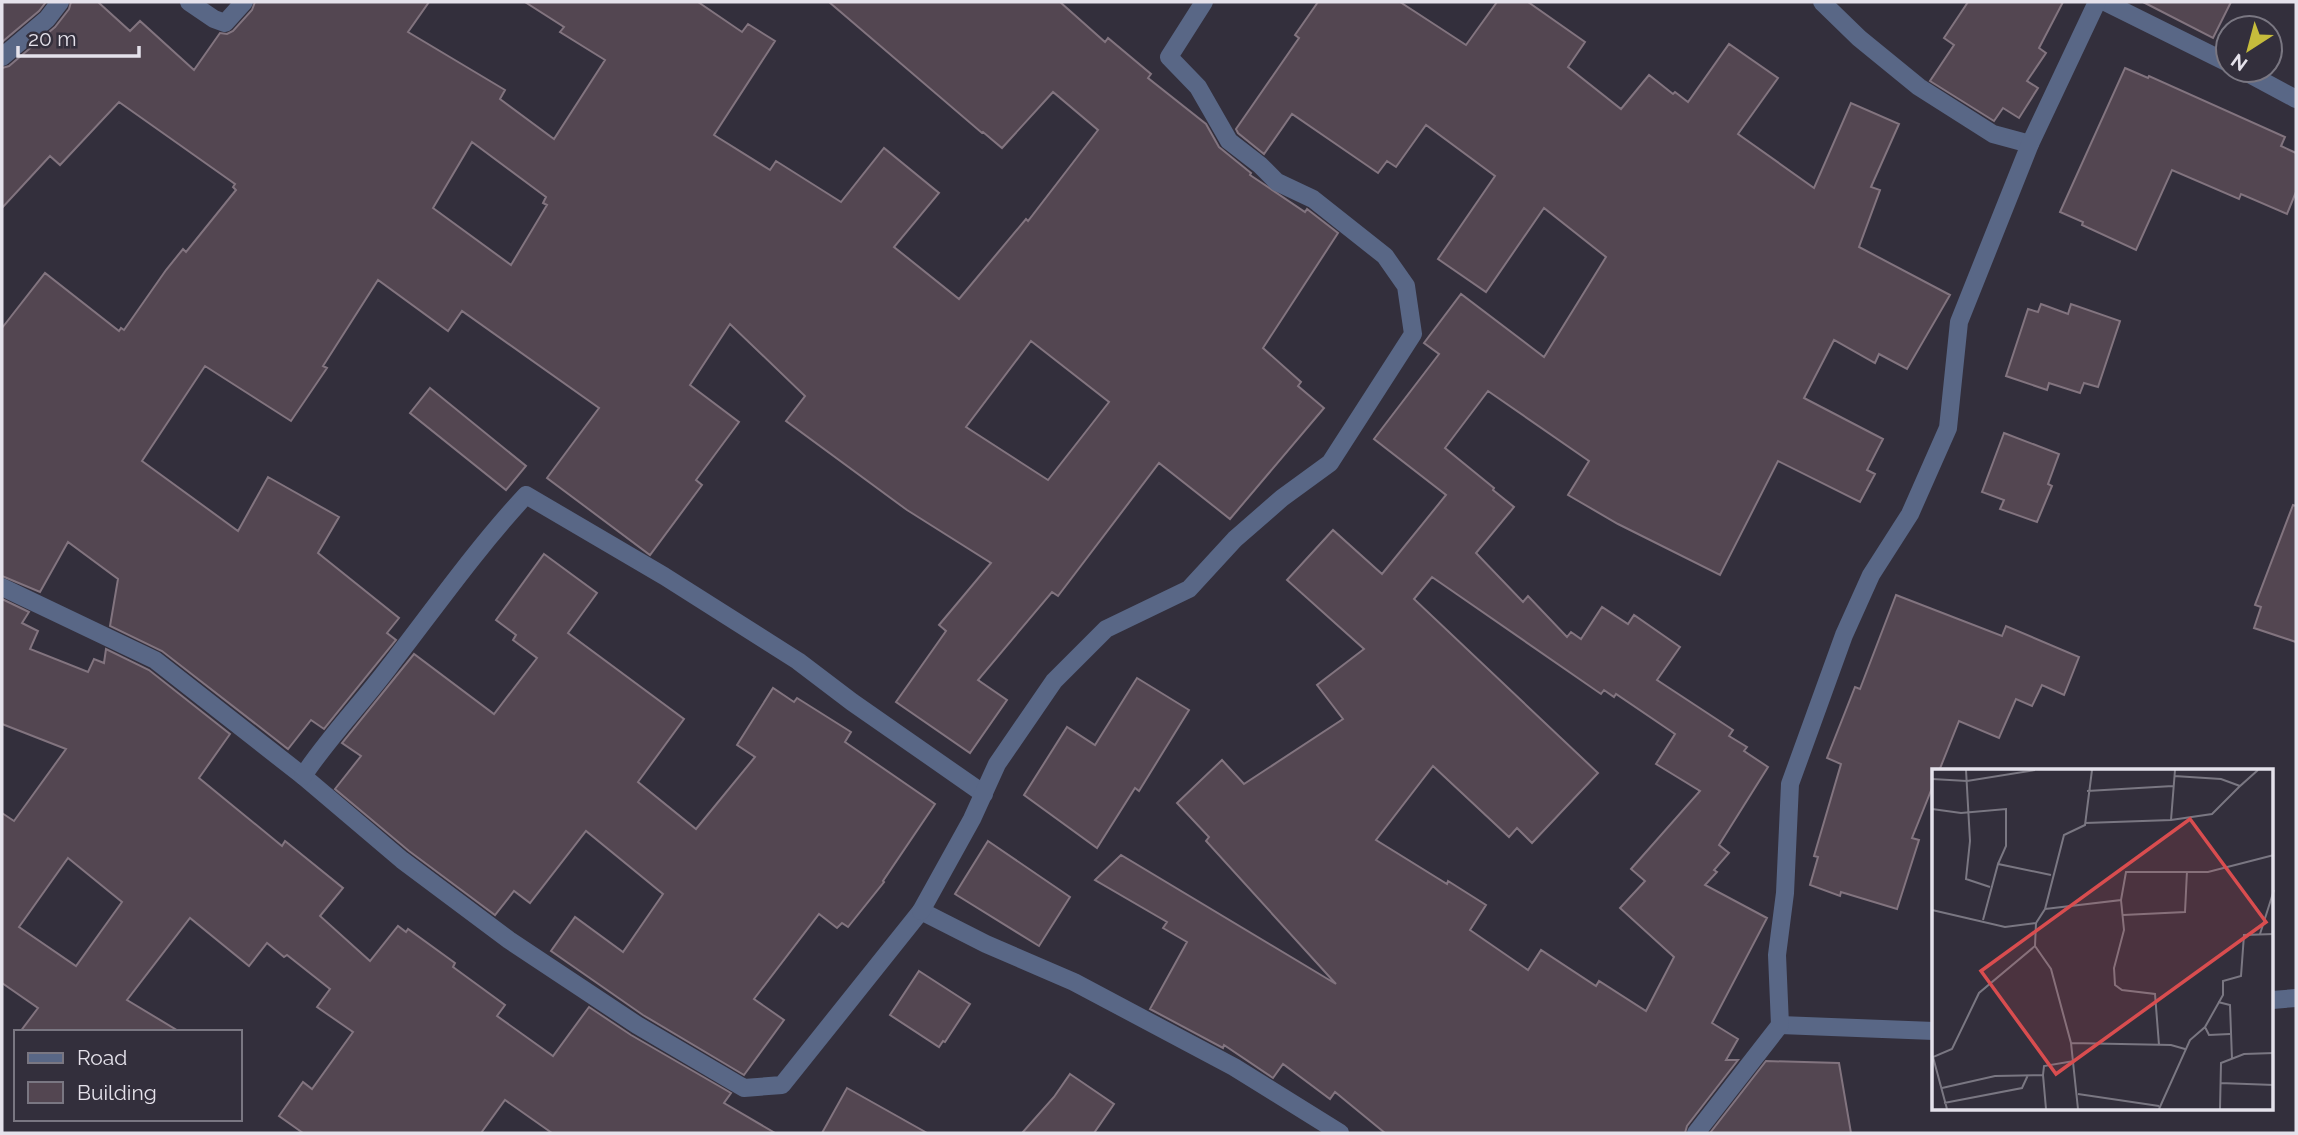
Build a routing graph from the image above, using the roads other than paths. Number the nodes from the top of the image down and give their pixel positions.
1 (61, 2) edge
2 (189, 2) edge
3 (244, 2) edge
4 (1204, 2) edge
5 (1822, 2) edge
6 (2096, 2) edge
7 (2105, 2) edge
8 (2214, 56) edge
9 (2, 57) edge
10 (2268, 84) edge
11 (2296, 99) edge
12 (2030, 144) junction
13 (2, 587) edge
14 (303, 776) junction
15 (984, 794) junction
16 (921, 911) junction
17 (2296, 998) edge
18 (2274, 1000) edge
19 (1780, 1025) junction
20 (1932, 1031) edge
21 (1340, 1133) edge
22 (1696, 1133) edge

1 - 9 street
2 - 3 street
4 - 15 street
5 - 12 street
6 - 12 street
7 - 8 street
10 - 11 street
12 - 19 street
13 - 14 street
14 - 15 street
14 - 16 street
15 - 16 street
16 - 21 street
17 - 18 street
19 - 20 street
19 - 22 street

